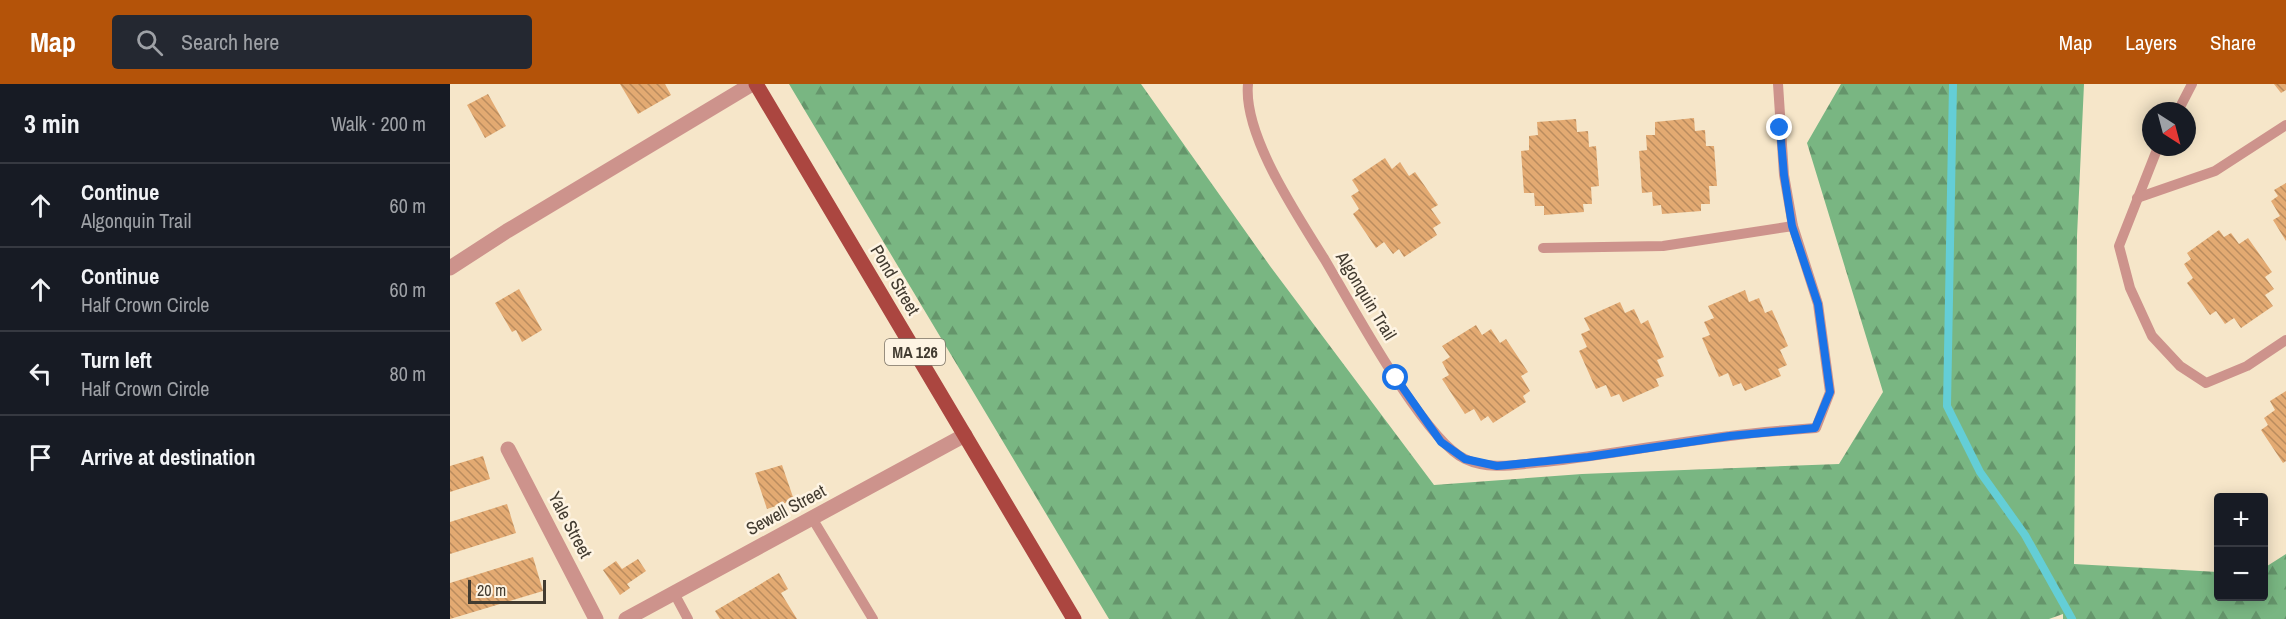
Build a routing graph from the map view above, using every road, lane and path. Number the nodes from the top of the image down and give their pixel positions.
1 (754, 84) edge
2 (1248, 84) edge
3 (1778, 84) edge
4 (2192, 84) edge
5 (2183, 102) edge
6 (2286, 125) edge
7 (2154, 156) edge
8 (2137, 198) junction
9 (1792, 226) junction
10 (1543, 248) dead end
11 (450, 268) edge
12 (2286, 340) edge
13 (964, 435) junction
14 (508, 449) dead end
15 (812, 518) junction
16 (674, 593) junction
17 (596, 619) edge
18 (626, 619) edge
19 (688, 619) edge
20 (873, 619) edge
21 (1074, 619) edge

1 - 11 street
1 - 13 main road, Pond Street / MA 126
2 - 9 lane, Algonquin Trail
3 - 9 lane
4 - 5 lane
6 - 8 lane
7 - 8 lane
8 - 12 lane
9 - 10 lane
13 - 15 street, Sewell Street
13 - 21 main road, Pond Street / MA 126
14 - 17 street, Yale Street
15 - 16 street, Sewell Street
15 - 20 lane
16 - 18 street, Sewell Street
16 - 19 lane

